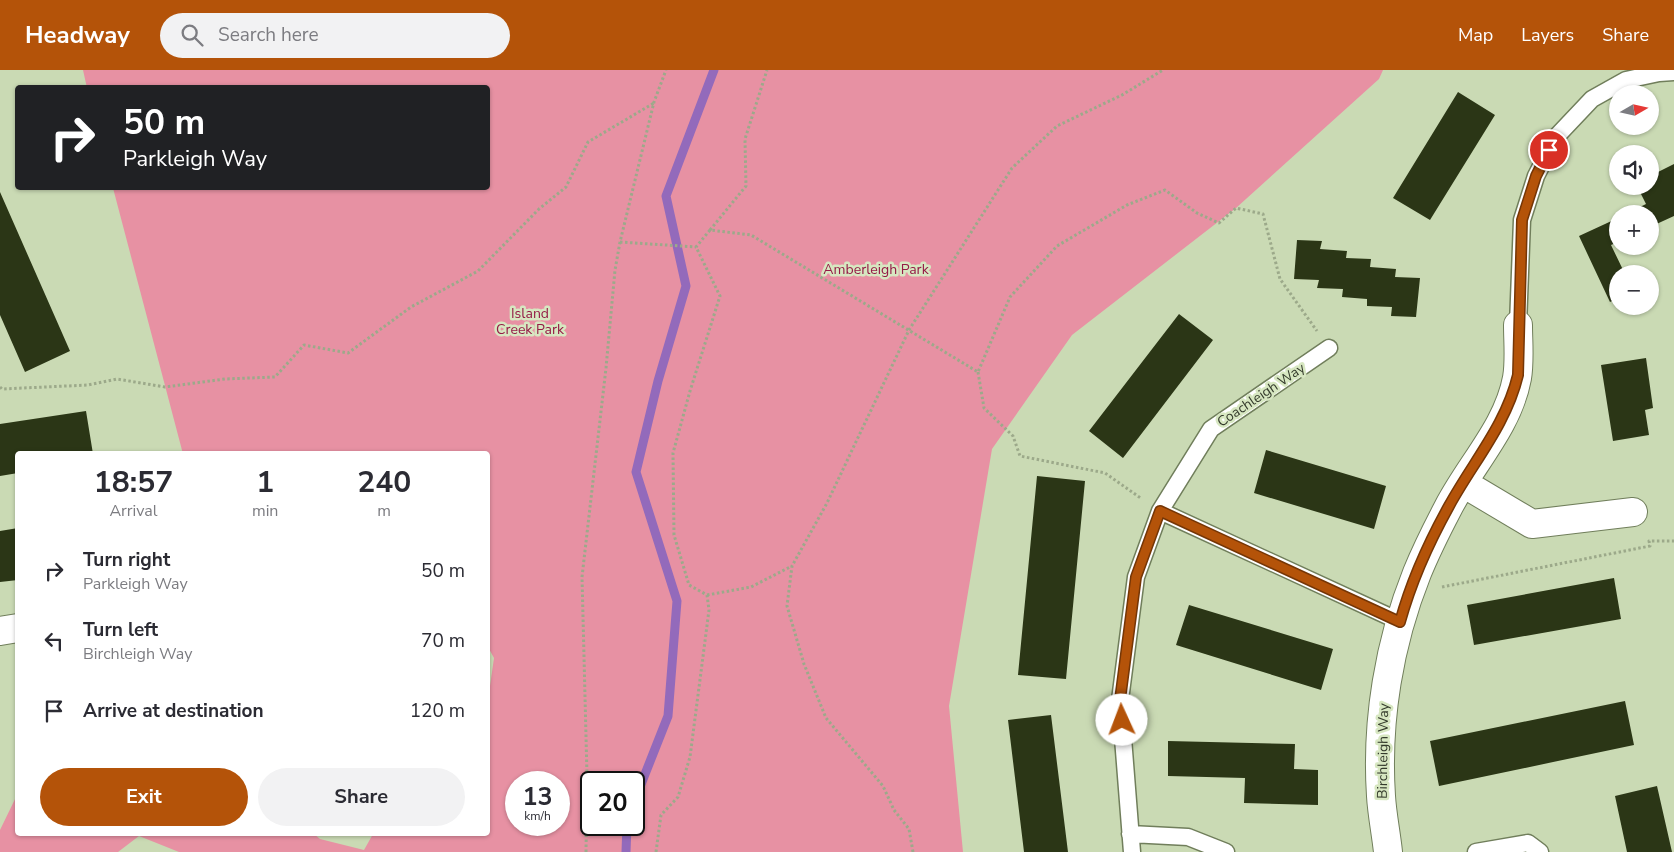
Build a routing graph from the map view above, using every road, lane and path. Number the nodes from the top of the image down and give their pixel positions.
1 (666, 70) edge
2 (767, 70) edge
3 (1163, 70) edge
4 (1674, 72) edge
5 (654, 102) junction
6 (710, 230) junction
7 (620, 242) junction
8 (696, 247) junction
9 (1518, 325) joint
10 (909, 330) junction
11 (1329, 348) joint
12 (978, 372) junction
13 (0, 387) edge
14 (1463, 483) junction
15 (1160, 511) junction
16 (1633, 512) dead end
17 (1674, 541) edge
18 (792, 566) junction
19 (1438, 588) dead end
20 (707, 595) junction
21 (1400, 622) junction
22 (15, 628) edge
23 (0, 631) edge
24 (1130, 834) junction
25 (586, 852) edge
26 (656, 852) edge
27 (913, 852) edge
28 (1132, 852) edge
29 (1226, 852) edge
30 (1388, 852) edge
31 (1476, 852) edge
32 (1540, 852) edge

1 - 5 path
2 - 6 path
3 - 10 path
4 - 9 lane, Birchleigh Way
5 - 7 path
5 - 13 path
6 - 8 path
6 - 10 path
7 - 8 path
7 - 25 path
8 - 20 path
9 - 14 street, Birchleigh Way
10 - 12 path
10 - 18 path
11 - 12 path
11 - 15 lane, Coachleigh Way
12 - 15 path
14 - 16 street
14 - 21 street, Birchleigh Way
15 - 21 lane
15 - 24 lane, Coachleigh Way
17 - 19 path
18 - 20 path
18 - 27 path
20 - 26 path
21 - 30 street, Birchleigh Way
22 - 23 street
24 - 28 lane, Coachleigh Way
24 - 29 lane
31 - 32 lane

